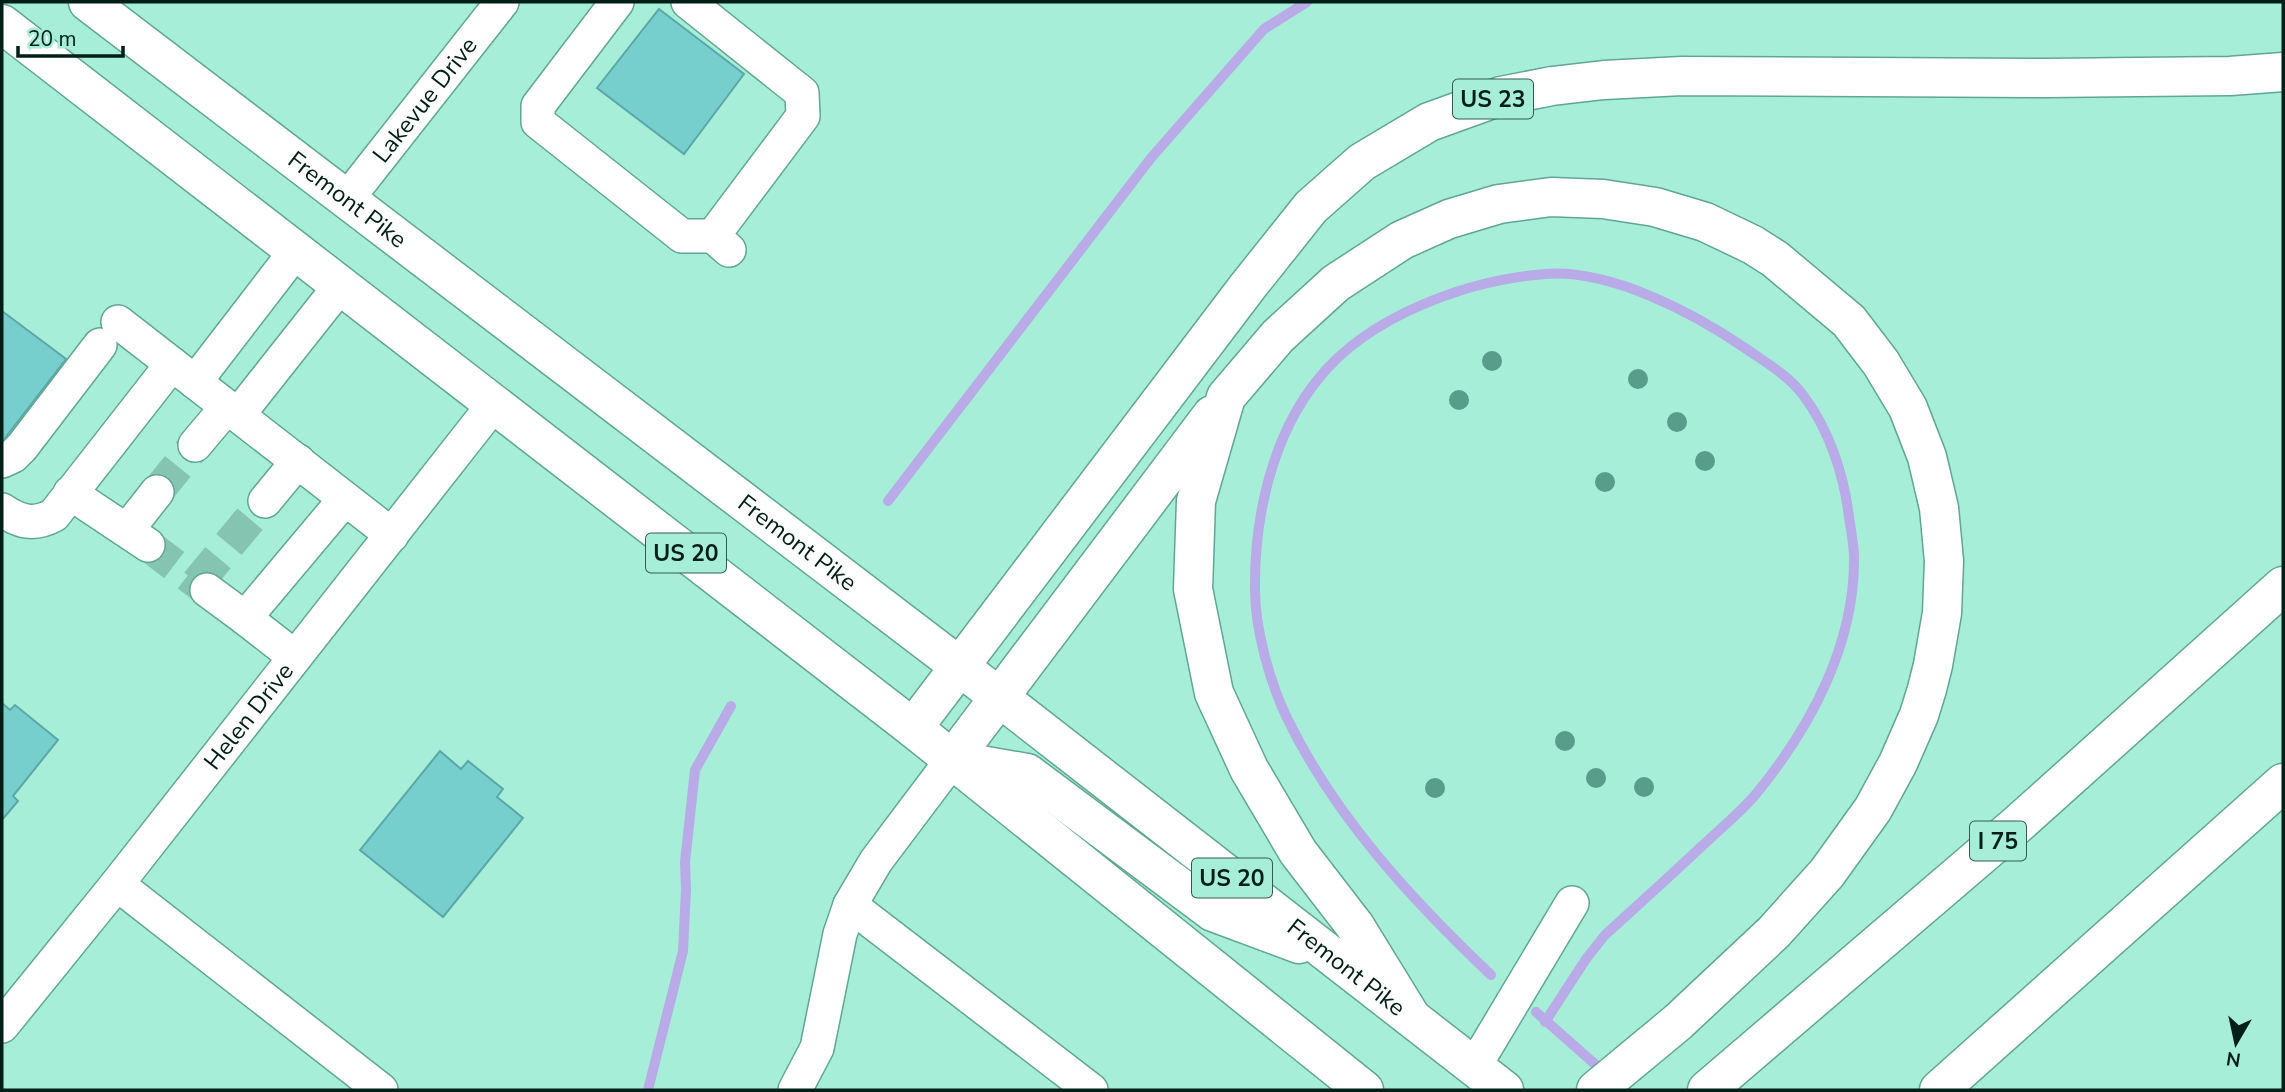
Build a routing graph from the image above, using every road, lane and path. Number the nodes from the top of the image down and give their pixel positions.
1 (88, 2) edge
2 (502, 2) edge
3 (617, 2) edge
4 (688, 2) edge
5 (2, 24) edge
6 (2283, 72) edge
7 (347, 199) junction
8 (295, 252) junction
9 (340, 286) junction
10 (183, 373) junction
11 (1226, 397) junction
12 (494, 404) junction
13 (232, 411) junction
14 (195, 445) tunnel mouth
15 (2, 461) edge
16 (298, 461) junction
17 (157, 492) tunnel mouth
18 (70, 493) junction
19 (345, 499) junction
20 (265, 501) tunnel mouth
21 (2, 510) edge
22 (392, 535) junction
23 (2283, 586) edge
24 (207, 590) tunnel mouth
25 (245, 618) junction
26 (295, 657) junction
27 (959, 666) junction
28 (999, 698) junction
29 (913, 728) junction
30 (952, 760) junction
31 (2283, 783) edge
32 (117, 884) junction
33 (1572, 903) dead end
34 (850, 905) junction
35 (1334, 957) junction
36 (1411, 1017) junction
37 (2, 1026) edge
38 (1474, 1067) junction
39 (381, 1090) edge
40 (795, 1090) edge
41 (1091, 1090) edge
42 (1364, 1090) edge
43 (1504, 1090) edge
44 (1596, 1090) edge
45 (1707, 1090) edge
46 (1939, 1090) edge

1 - 7 highway, Fremont Pike / US 20
2 - 7 street, Lakevue Drive
3 - 4 street
5 - 8 highway, US 20
6 - 27 highway, US 23
7 - 27 highway, Fremont Pike / US 20
8 - 9 highway, US 20
8 - 10 street
9 - 12 highway, US 20
9 - 13 street
10 - 13 street
10 - 15 street
10 - 18 street
11 - 28 highway
11 - 36 highway
11 - 44 highway
12 - 22 street, Helen Drive
12 - 29 highway, US 20
13 - 14 street
13 - 16 street
16 - 19 street
16 - 20 street
17 - 18 street
18 - 21 street
19 - 22 street
19 - 25 street
22 - 26 street, Helen Drive
23 - 45 highway, I 75
24 - 25 street
25 - 26 street
26 - 32 street, Helen Drive
27 - 28 highway, Fremont Pike / US 20
27 - 29 highway
28 - 30 highway
28 - 35 highway, Fremont Pike / US 20
29 - 30 highway, US 20
30 - 34 street
30 - 35 highway
30 - 42 highway, US 20
31 - 46 highway
32 - 37 street, Helen Drive
32 - 39 street
33 - 38 street
34 - 40 street
34 - 41 street
35 - 36 highway, Fremont Pike / US 20
36 - 38 highway, Fremont Pike / US 20
38 - 43 highway, Fremont Pike / US 20

